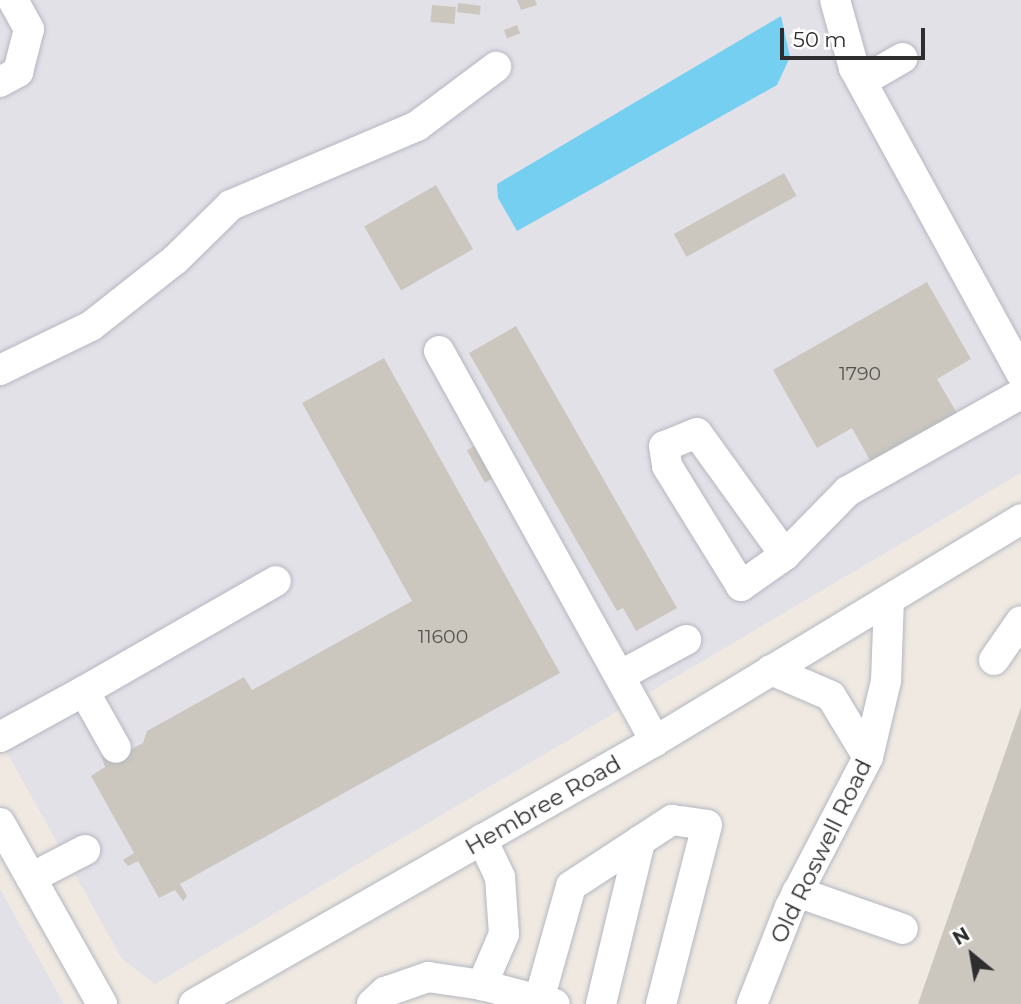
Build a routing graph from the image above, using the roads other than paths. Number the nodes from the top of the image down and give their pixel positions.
1 (13, 0) edge
2 (835, 0) edge
3 (902, 58) dead end
4 (496, 67) dead end
5 (854, 68) junction
6 (0, 82) edge
7 (439, 351) dead end
8 (1019, 365) edge
9 (0, 370) edge
10 (1021, 394) edge
11 (1021, 519) edge
12 (785, 555) junction
13 (276, 581) dead end
14 (888, 600) junction
15 (1021, 621) edge
16 (686, 640) dead end
17 (994, 660) dead end
18 (771, 670) junction
19 (621, 675) junction
20 (84, 691) junction
21 (0, 737) edge
22 (655, 741) junction
23 (116, 748) dead end
24 (868, 757) junction
25 (0, 823) edge
26 (482, 839) junction
27 (640, 841) junction
28 (85, 850) dead end
29 (31, 878) junction
30 (797, 892) junction
31 (904, 929) dead end
32 (482, 985) junction
33 (547, 1002) edge
34 (102, 1004) edge
35 (194, 1004) edge
36 (372, 1004) edge
37 (601, 1004) edge
38 (661, 1004) edge
39 (752, 1004) edge

1 - 6 street
2 - 5 street
3 - 5 street
4 - 9 street
5 - 8 street
7 - 19 street
10 - 12 street
11 - 14 street
12 - 12 street
13 - 20 street
14 - 18 street, Hembree Road
14 - 24 street, Old Roswell Road
15 - 17 street
16 - 19 street
18 - 22 street, Hembree Road
18 - 24 street
19 - 22 street
20 - 21 street
20 - 23 street
22 - 26 street, Hembree Road
24 - 30 street, Old Roswell Road
25 - 29 street
26 - 32 street
26 - 35 street, Hembree Road
27 - 33 street
27 - 37 street
27 - 38 street
28 - 29 street
29 - 34 street
30 - 31 street
30 - 39 street, Old Roswell Road
32 - 33 street
32 - 36 street

